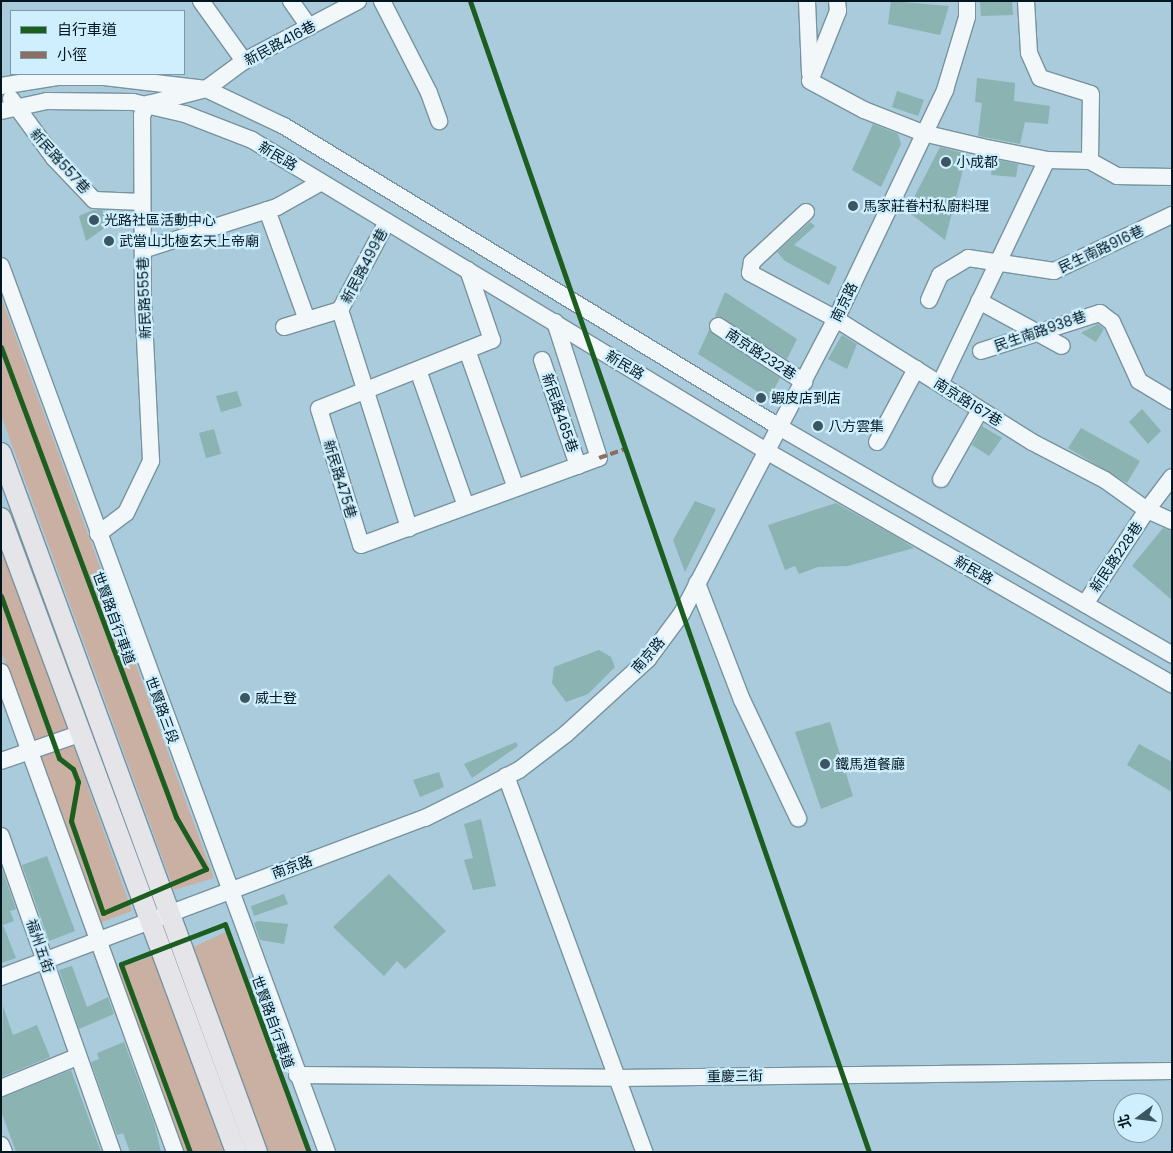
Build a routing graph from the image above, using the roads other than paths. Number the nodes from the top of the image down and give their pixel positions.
1 (201, 1) edge
2 (291, 1) edge
3 (358, 1) edge
4 (382, 1) edge
5 (806, 1) edge
6 (837, 1) edge
7 (967, 1) edge
8 (1026, 1) edge
9 (309, 27) junction
10 (244, 61) junction
11 (810, 81) junction
12 (2, 85) edge
13 (206, 89) junction
14 (148, 104) junction
15 (8, 109) edge
16 (439, 121) dead end
17 (923, 133) junction
18 (1047, 160) junction
19 (1090, 161) junction
20 (1172, 177) edge
21 (320, 183) junction
22 (142, 202) junction
23 (267, 210) junction
24 (806, 212) dead end
25 (1172, 215) edge
26 (387, 222) junction
27 (143, 250) junction
28 (999, 261) junction
29 (1, 266) edge
30 (468, 270) junction
31 (929, 300) dead end
32 (979, 301) junction
33 (340, 310) junction
34 (836, 319) junction
35 (307, 320) junction
36 (555, 322) junction
37 (718, 326) dead end
38 (284, 327) dead end
39 (1034, 331) junction
40 (1062, 346) dead end
41 (467, 350) junction
42 (982, 351) dead end
43 (542, 360) dead end
44 (916, 369) junction
45 (418, 370) junction
46 (804, 382) junction
47 (940, 384) junction
48 (364, 392) junction
49 (1170, 397) edge
50 (980, 410) junction
51 (781, 428) junction
52 (877, 442) dead end
53 (768, 452) junction
54 (1, 453) edge
55 (578, 466) junction
56 (1172, 477) edge
57 (941, 479) dead end
58 (1105, 480) joint
59 (516, 488) junction
60 (466, 506) junction
61 (1147, 510) junction
62 (1, 518) edge
63 (1172, 522) edge
64 (409, 528) junction
65 (98, 534) junction
66 (697, 583) junction
67 (1085, 604) junction
68 (1172, 655) edge
69 (1, 672) edge
70 (1172, 684) edge
71 (79, 734) junction
72 (30, 750) junction
73 (1, 761) edge
74 (506, 776) junction
75 (798, 818) dead end
76 (1, 836) edge
77 (6, 863) edge
78 (228, 890) junction
79 (170, 913) junction
80 (150, 920) junction
81 (99, 940) junction
82 (46, 960) junction
83 (1, 977) edge
84 (77, 1057) junction
85 (1172, 1071) edge
86 (297, 1075) junction
87 (617, 1078) junction
88 (1, 1088) edge
89 (1, 1145) edge
90 (4, 1152) edge
91 (112, 1152) edge
92 (175, 1152) edge
93 (236, 1152) edge
94 (257, 1152) edge
95 (326, 1152) edge
96 (644, 1152) edge

1 - 10 street
2 - 9 street
3 - 9 street, 新民路416巷
4 - 16 street
5 - 11 street
6 - 11 street
7 - 17 street, 南京路
8 - 19 street
9 - 10 street, 新民路416巷
10 - 13 street, 新民路416巷
11 - 17 street
12 - 13 street, 新民路
12 - 15 street, 新民路557巷
13 - 14 street
13 - 51 street, 新民路
14 - 15 street, 新民路
14 - 21 street, 新民路
14 - 22 street, 新民路555巷
15 - 22 street, 新民路557巷
17 - 18 street
17 - 34 street, 南京路
18 - 19 street
18 - 28 street
19 - 20 street
21 - 23 street
21 - 26 street, 新民路
22 - 27 street, 新民路555巷
23 - 27 street
23 - 35 street
24 - 34 street, 南京路167巷
25 - 28 street, 民生南路916巷
26 - 30 street, 新民路
26 - 33 street, 新民路499巷
27 - 65 street, 新民路555巷
28 - 31 street, 民生南路916巷
28 - 32 street
29 - 65 street, 世賢路三段
30 - 36 street, 新民路
30 - 41 street, 新民路475巷
32 - 39 street
32 - 47 street
33 - 35 street
33 - 48 street
34 - 44 street, 南京路167巷
34 - 46 street, 南京路
35 - 38 street
36 - 53 street, 新民路
36 - 55 street, 新民路475巷
37 - 46 street, 南京路232巷
39 - 40 street
39 - 42 street, 民生南路938巷
39 - 49 street, 民生南路938巷
41 - 45 street, 新民路475巷
41 - 59 street
43 - 55 street, 新民路465巷
44 - 47 street, 南京路167巷
44 - 52 street
45 - 48 street, 新民路475巷
45 - 60 street
46 - 51 street, 南京路
47 - 50 street, 南京路167巷
48 - 64 street
48 - 64 street, 新民路475巷
50 - 57 street
50 - 58 street, 南京路167巷
51 - 53 street, 南京路
51 - 67 street, 新民路
53 - 66 street, 南京路
53 - 70 street, 新民路
54 - 79 main road
55 - 59 street, 新民路475巷
56 - 61 street, 新民路228巷
58 - 61 street, 新民路228巷
59 - 60 street, 新民路475巷
60 - 64 street, 新民路475巷
61 - 63 street, 新民路228巷
61 - 67 street, 新民路228巷
62 - 71 main road
65 - 78 street, 世賢路三段
66 - 74 street, 南京路
66 - 75 street
67 - 68 street, 新民路
69 - 72 street
71 - 72 street
71 - 80 main road
72 - 73 street
72 - 81 street
74 - 78 street, 南京路
74 - 87 street
76 - 77 street, 福州五街
77 - 82 street, 福州五街
78 - 79 street, 南京路
78 - 86 street, 世賢路三段
79 - 80 street, 南京路
79 - 94 main road
80 - 81 street, 南京路
80 - 93 main road
81 - 82 street, 南京路
81 - 92 street
82 - 83 street, 南京路
82 - 84 street, 福州五街
84 - 88 street
84 - 91 street, 福州五街
85 - 87 street, 重慶三街
86 - 87 street, 重慶三街
86 - 95 street, 世賢路三段
87 - 96 street
89 - 90 street

